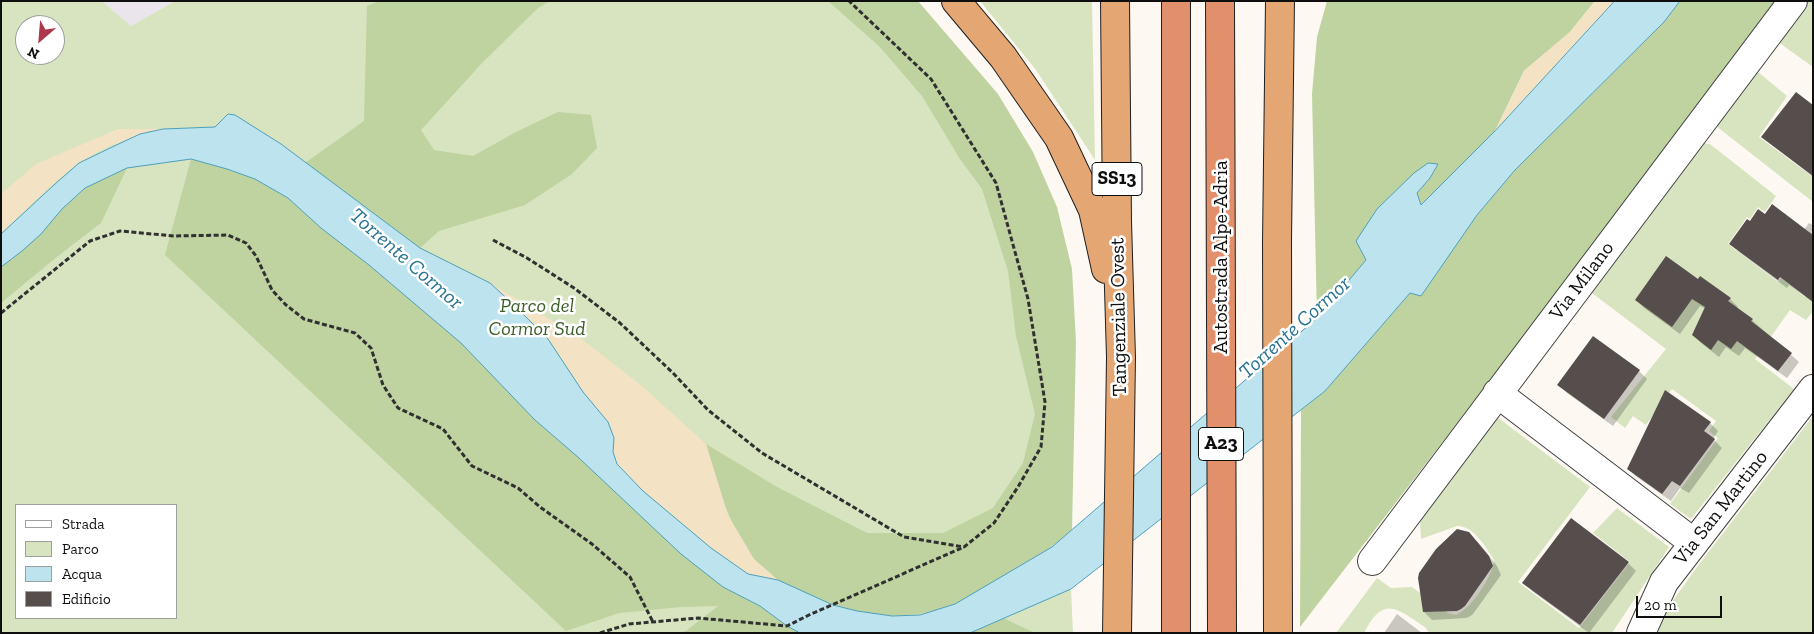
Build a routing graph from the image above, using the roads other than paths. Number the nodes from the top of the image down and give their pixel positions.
1 (956, 1) edge
2 (1115, 1) edge
3 (1176, 1) edge
4 (1220, 1) edge
5 (1280, 1) edge
6 (1300, 1) edge
7 (1793, 1) edge
8 (1278, 150) junction
9 (1121, 357) junction
10 (1813, 389) edge
11 (1497, 392) junction
12 (1694, 543) junction
13 (1372, 561) dead end
14 (1222, 624) edge
15 (1117, 633) edge
16 (1176, 633) edge
17 (1278, 633) edge
18 (1641, 633) edge

1 - 9 highway
2 - 9 highway, Tangenziale Ovest / SS13
3 - 16 highway, A23
4 - 14 highway, Autostrada Alpe-Adria / A23
5 - 8 highway
6 - 8 highway
7 - 11 street, Via Milano
8 - 17 highway
9 - 15 highway, Tangenziale Ovest / SS13
10 - 12 street, Via San Martino
11 - 12 street
11 - 13 street, Via Milano
12 - 18 street, Via San Martino

